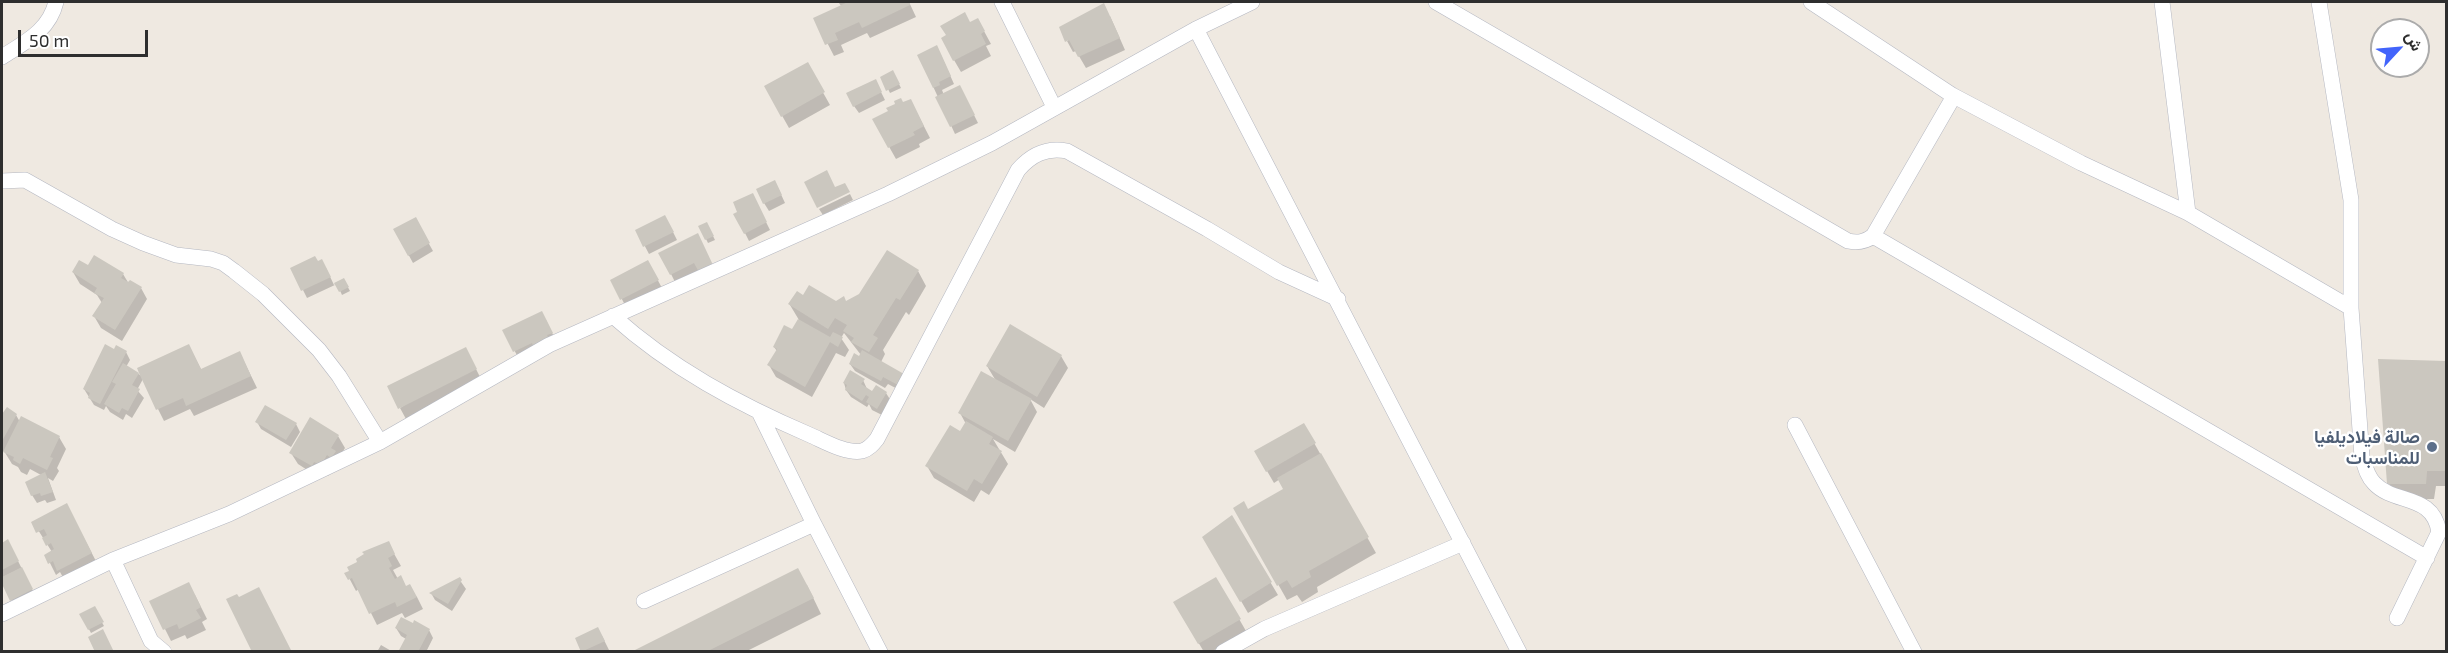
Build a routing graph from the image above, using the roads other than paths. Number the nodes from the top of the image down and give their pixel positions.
1 (56, 2) edge
2 (1002, 2) edge
3 (1252, 2) edge
4 (1436, 2) edge
5 (1811, 2) edge
6 (2162, 2) edge
7 (2319, 2) edge
8 (1196, 29) junction
9 (2, 57) edge
10 (1954, 96) junction
11 (1054, 107) junction
12 (2, 181) edge
13 (2188, 213) junction
14 (1873, 236) junction
15 (1338, 299) junction
16 (2351, 308) junction
17 (613, 316) junction
18 (759, 412) junction
19 (1795, 425) dead end
20 (380, 442) junction
21 (2442, 523) edge
22 (814, 524) junction
23 (1463, 543) junction
24 (2427, 558) junction
25 (113, 560) junction
26 (644, 601) dead end
27 (2, 614) edge
28 (2397, 618) dead end
29 (164, 651) edge
30 (880, 651) edge
31 (1223, 651) edge
32 (1519, 651) edge
33 (1914, 651) edge

1 - 9 street
2 - 11 street
3 - 8 street
4 - 14 street
5 - 10 street
6 - 13 street
7 - 16 street
8 - 11 street
8 - 15 street
10 - 13 street
10 - 14 street
11 - 17 street
12 - 20 street
13 - 16 street
14 - 24 street
15 - 18 street
15 - 23 street
16 - 21 street
17 - 18 street
17 - 20 street
18 - 22 street
19 - 33 street
20 - 25 street
21 - 24 street
22 - 26 street
22 - 30 street
23 - 31 street
23 - 32 street
24 - 28 street
25 - 27 street
25 - 29 street

